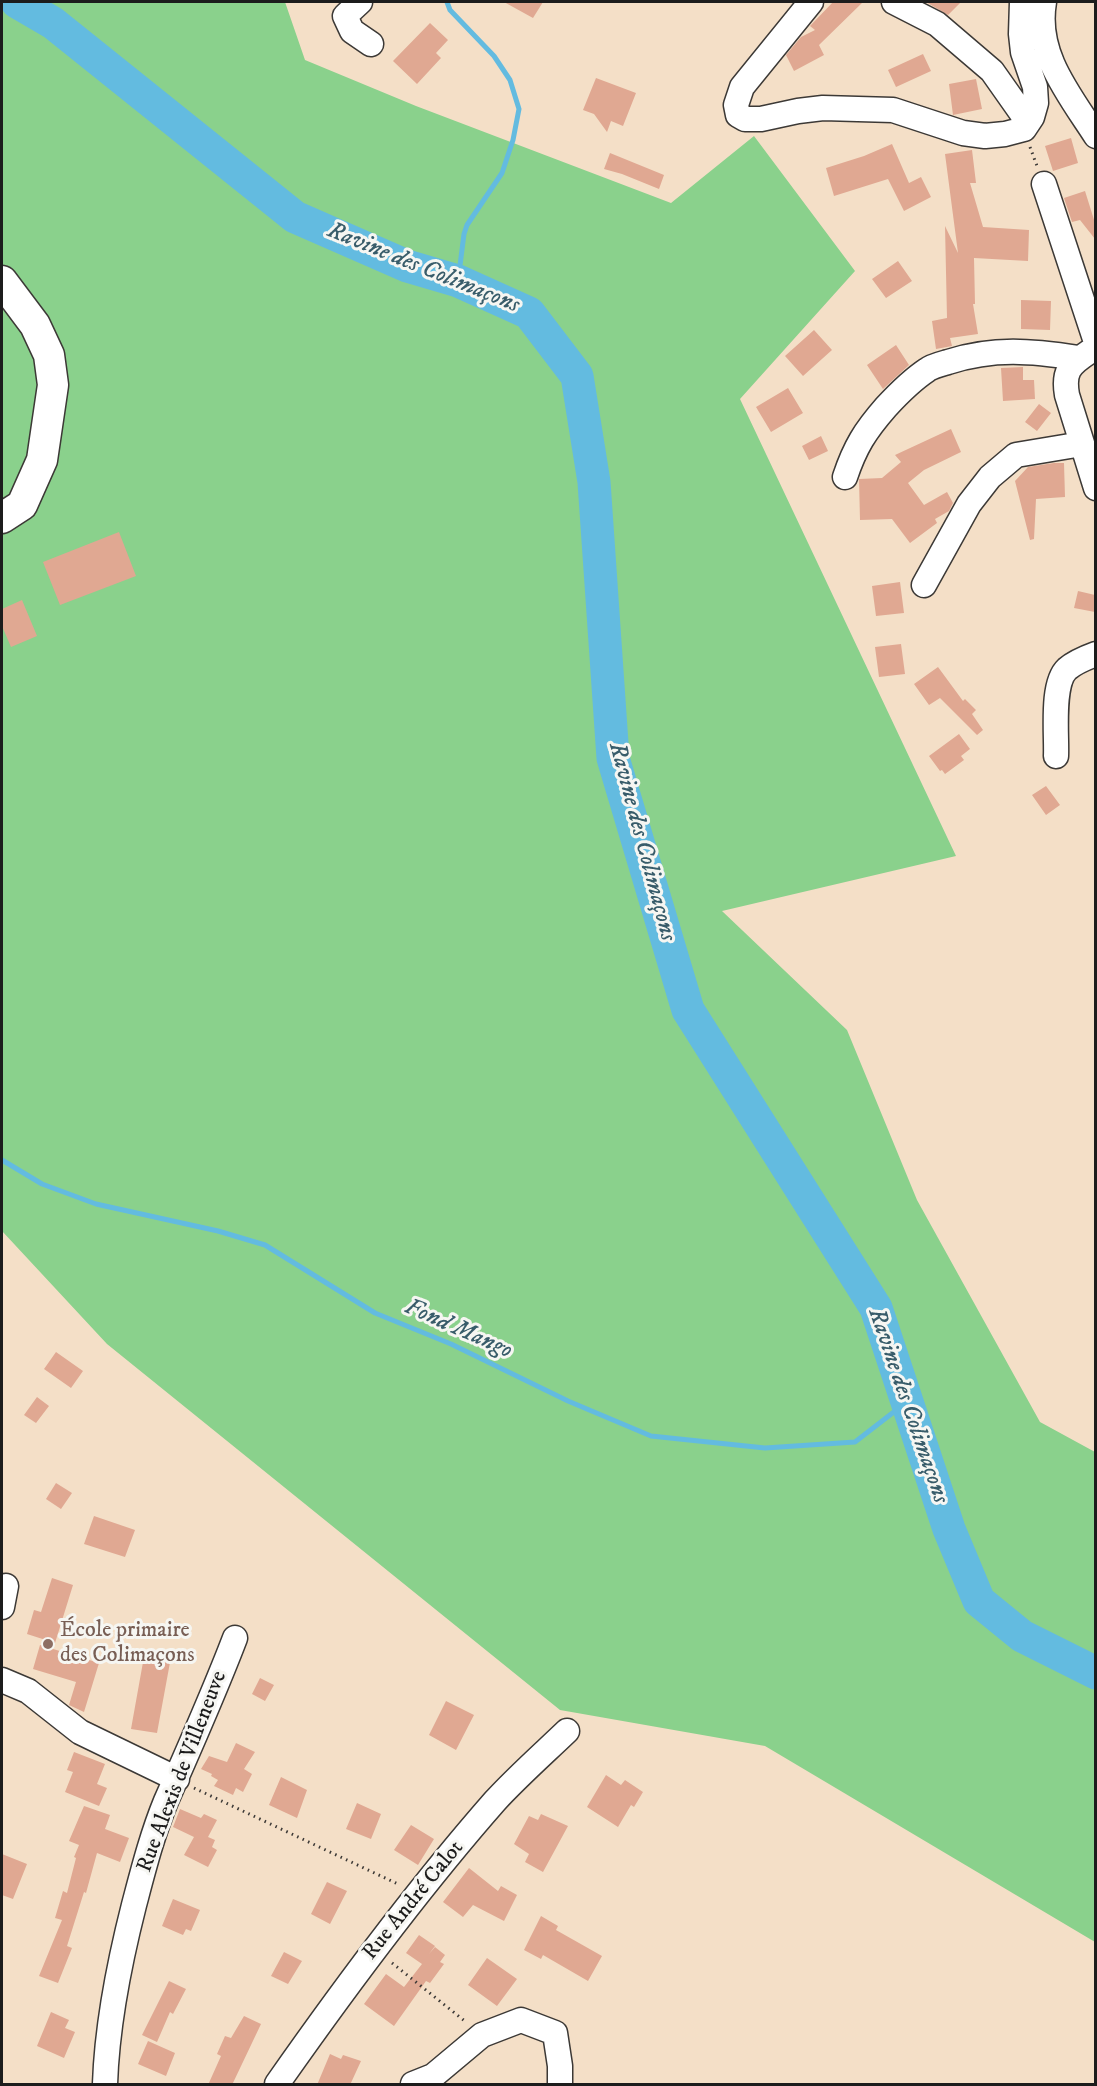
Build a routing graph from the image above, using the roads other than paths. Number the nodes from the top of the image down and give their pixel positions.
1 (360, 2) edge
2 (811, 2) edge
3 (894, 2) edge
4 (1022, 2) edge
5 (1044, 2) edge
6 (371, 44) dead end
7 (1024, 129) junction
8 (1095, 136) edge
9 (1044, 184) road end
10 (2, 281) edge
11 (1090, 349) edge
12 (1082, 444) junction
13 (845, 477) dead end
14 (1095, 488) edge
15 (2, 518) edge
16 (924, 585) dead end
17 (1095, 654) edge
18 (1056, 756) dead end
19 (235, 1638) dead end
20 (2, 1680) edge
21 (567, 1731) dead end
22 (177, 1779) junction
23 (105, 2085) edge
24 (277, 2085) edge
25 (413, 2085) edge
26 (560, 2085) edge

1 - 6 street
2 - 7 street
3 - 7 street
4 - 7 street
5 - 8 street
9 - 11 street
10 - 15 main road
11 - 12 street
11 - 13 street
12 - 14 street
12 - 16 street
17 - 18 street
19 - 22 street, Rue Alexis de Villeneuve
20 - 22 street
21 - 24 street, Rue André Calot
22 - 23 street, Rue Alexis de Villeneuve
25 - 26 street

